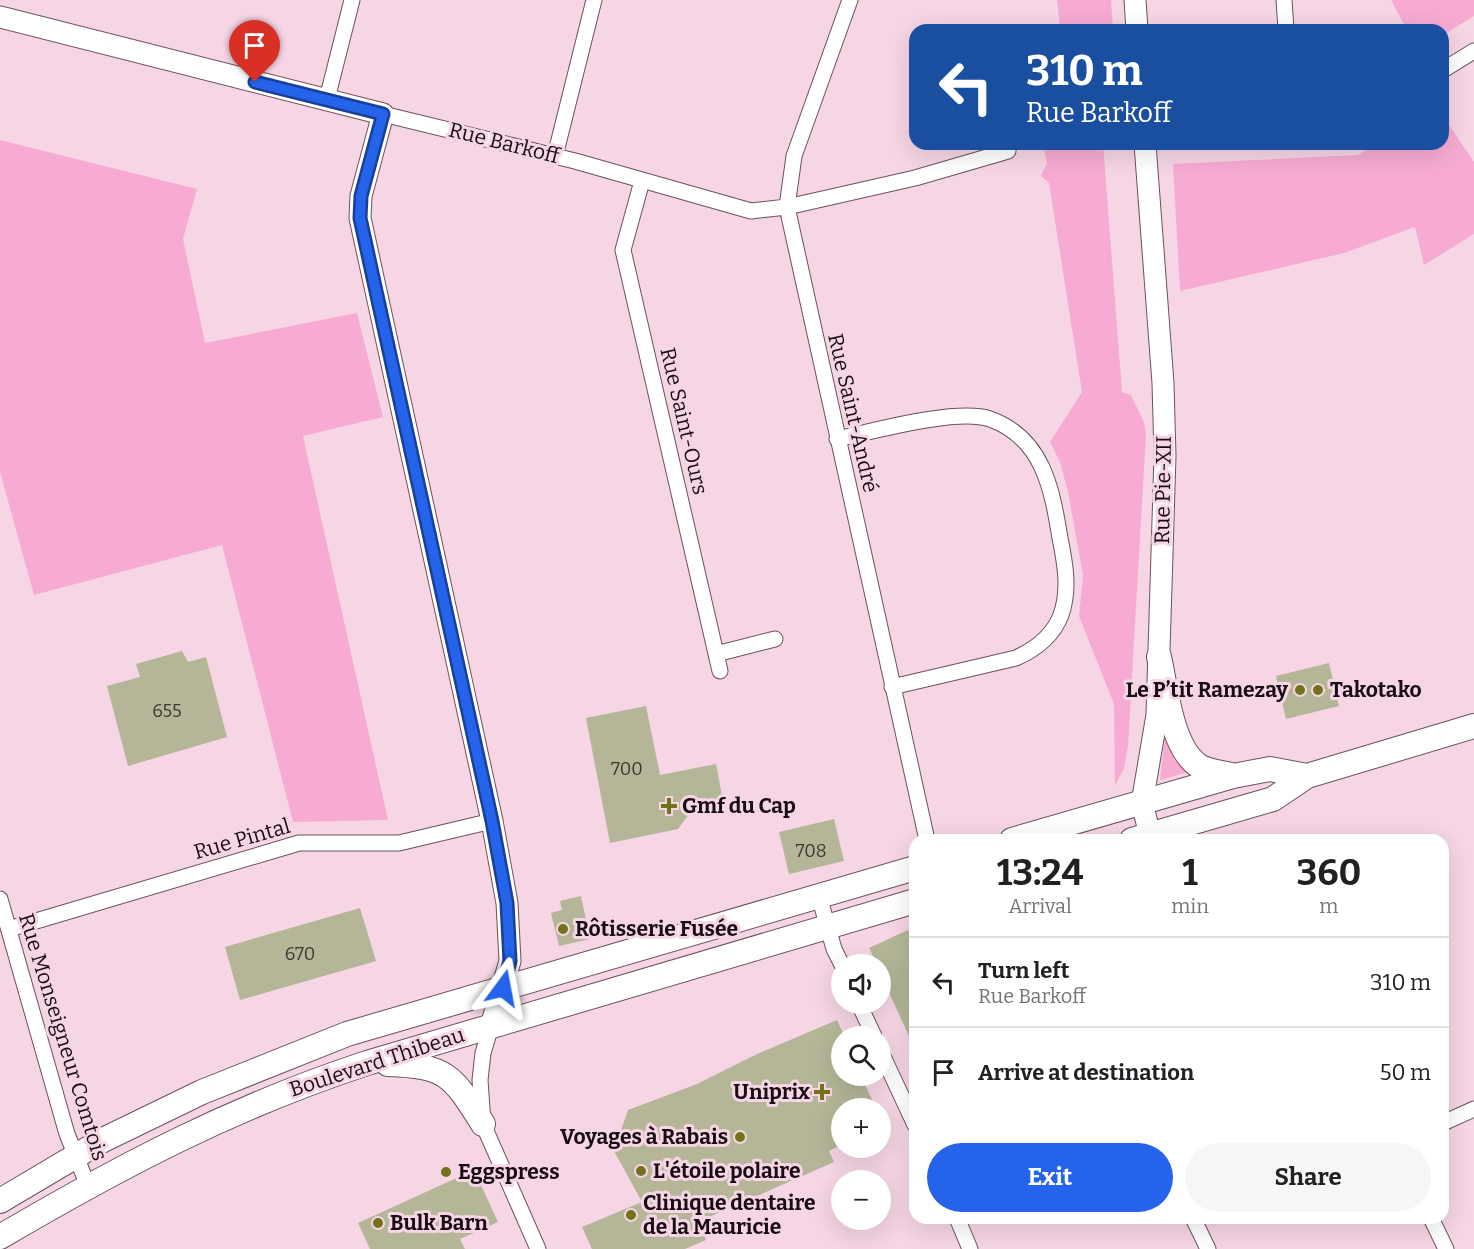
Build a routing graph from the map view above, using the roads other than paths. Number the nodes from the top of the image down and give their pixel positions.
1 (352, 0) edge
2 (594, 0) edge
3 (850, 0) edge
4 (1135, 0) edge
5 (1284, 0) edge
6 (0, 17) edge
7 (1137, 24) edge
8 (1286, 24) edge
9 (1474, 51) edge
10 (1449, 66) edge
11 (327, 99) junction
12 (383, 114) junction
13 (1145, 150) edge
14 (1008, 151) dead end
15 (555, 156) junction
16 (642, 181) junction
17 (787, 207) junction
18 (837, 439) junction
19 (775, 639) dead end
20 (716, 654) junction
21 (1159, 657) junction
22 (720, 671) dead end
23 (892, 687) junction
24 (1474, 726) edge
25 (1233, 776) junction
26 (1307, 776) junction
27 (1142, 803) junction
28 (492, 821) junction
29 (926, 834) edge
30 (1033, 834) edge
31 (1141, 834) edge
32 (1151, 834) edge
33 (909, 870) edge
34 (819, 896) junction
35 (0, 899) edge
36 (909, 904) edge
37 (828, 927) junction
38 (9, 929) junction
39 (838, 954) edge
40 (503, 988) junction
41 (491, 1026) junction
42 (367, 1063) junction
43 (891, 1074) edge
44 (1474, 1109) edge
45 (909, 1112) edge
46 (1449, 1120) edge
47 (483, 1124) junction
48 (74, 1157) junction
49 (88, 1186) junction
50 (0, 1201) edge
51 (960, 1224) edge
52 (1196, 1224) edge
53 (1434, 1224) edge
54 (0, 1237) edge
55 (538, 1249) edge
56 (970, 1249) edge
57 (1208, 1249) edge
58 (1446, 1249) edge

1 - 11 street
2 - 15 street
3 - 17 street, Rue Saint-André
4 - 7 street
5 - 8 street
6 - 11 street, Rue Barkoff
9 - 10 street
11 - 12 street, Rue Barkoff
12 - 15 street, Rue Barkoff
12 - 28 street
13 - 21 street, Rue Pie-XII
14 - 17 street, Rue Barkoff
15 - 16 street, Rue Barkoff
16 - 17 street, Rue Barkoff
16 - 20 street, Rue Saint-Ours
17 - 18 street, Rue Saint-André
18 - 23 street, Rue Saint-André
18 - 23 street
19 - 20 street
20 - 22 street, Rue Saint-Ours
21 - 25 main road
21 - 27 street, Rue Pie-XII
23 - 29 street, Rue Saint-André
24 - 26 main road
25 - 26 main road
25 - 27 main road
26 - 32 main road
27 - 30 main road
27 - 31 street, Rue Pie-XII
28 - 38 street, Rue Pintal
28 - 40 street
33 - 34 main road, Boulevard Thibeau
34 - 37 street
34 - 40 main road, Boulevard Thibeau
35 - 38 street, Rue Monseigneur Comtois
36 - 37 main road, Boulevard Thibeau
37 - 39 street
37 - 41 main road, Boulevard Thibeau
38 - 48 street, Rue Monseigneur Comtois
40 - 41 street
40 - 48 main road, Boulevard Thibeau
41 - 42 main road, Boulevard Thibeau
41 - 47 street
42 - 47 main road
42 - 49 main road, Boulevard Thibeau
43 - 45 street
44 - 46 street
47 - 55 street
48 - 49 street, Rue Monseigneur Comtois
48 - 50 main road, Boulevard Thibeau
49 - 54 main road, Boulevard Thibeau
51 - 56 street
52 - 57 street
53 - 58 street

